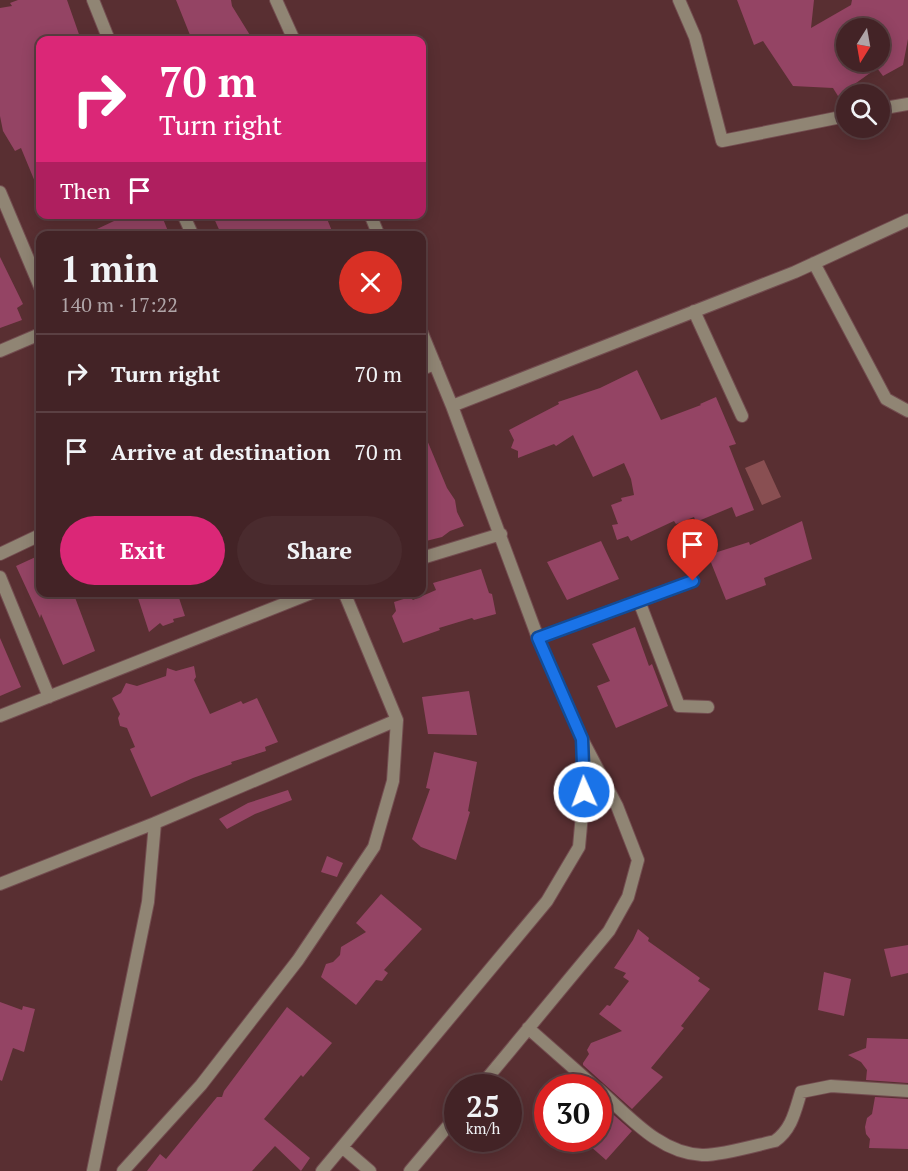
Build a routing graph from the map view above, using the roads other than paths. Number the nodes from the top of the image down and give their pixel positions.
1 (93, 0) edge
2 (276, 0) edge
3 (679, 0) edge
4 (107, 36) edge
5 (292, 36) edge
6 (908, 104) edge
7 (890, 107) edge
8 (836, 118) edge
9 (0, 192) edge
10 (908, 220) edge
11 (814, 263) junction
12 (36, 277) edge
13 (694, 311) junction
14 (36, 336) edge
15 (426, 343) edge
16 (0, 351) edge
17 (435, 364) junction
18 (426, 367) edge
19 (452, 406) junction
20 (908, 411) edge
21 (742, 416) dead end
22 (501, 534) junction
23 (36, 537) edge
24 (0, 554) edge
25 (426, 557) edge
26 (0, 577) edge
27 (693, 581) dead end
28 (301, 597) edge
29 (346, 597) edge
30 (639, 601) junction
31 (538, 638) junction
32 (50, 697) junction
33 (708, 707) dead end
34 (0, 716) edge
35 (397, 720) junction
36 (582, 739) junction
37 (155, 823) junction
38 (0, 884) edge
39 (528, 1028) junction
40 (490, 1074) edge
41 (581, 1074) edge
42 (908, 1090) edge
43 (612, 1101) edge
44 (444, 1132) edge
45 (342, 1147) junction
46 (414, 1170) edge
47 (93, 1171) edge
48 (123, 1171) edge
49 (322, 1171) edge
50 (370, 1171) edge

1 - 4 street
2 - 5 street
3 - 8 street
6 - 7 street
9 - 12 street
10 - 11 street
11 - 13 street
11 - 20 street
13 - 19 street
13 - 21 street
14 - 16 street
15 - 17 street
17 - 18 street
17 - 19 street
19 - 22 street
22 - 25 street
22 - 31 street
23 - 24 street
26 - 32 street
27 - 30 street
28 - 32 street
29 - 35 street
30 - 31 street
30 - 33 street
31 - 36 street
32 - 34 street
35 - 37 street
35 - 48 street
36 - 39 street
36 - 45 street
37 - 38 street
37 - 47 street
39 - 40 street
39 - 41 street
42 - 43 street
44 - 46 street
45 - 49 street
45 - 50 street

